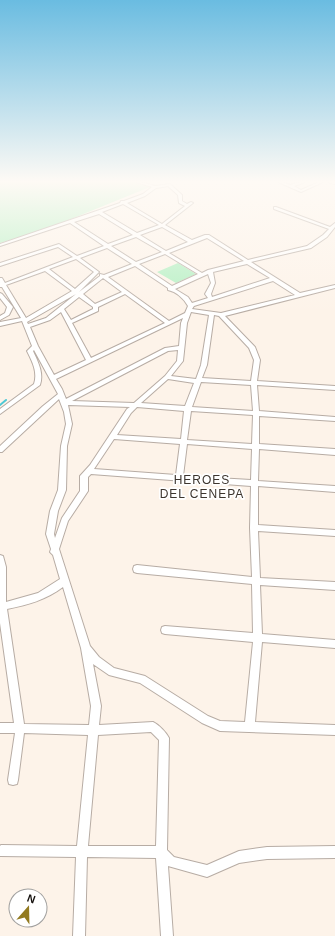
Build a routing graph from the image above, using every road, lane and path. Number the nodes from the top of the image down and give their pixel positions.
1 (56, 226) edge
2 (77, 226) edge
3 (122, 226) edge
4 (163, 226) joint
5 (334, 226) edge
6 (138, 235) junction
7 (191, 242) junction
8 (0, 245) edge
9 (107, 245) junction
10 (166, 253) junction
11 (77, 257) junction
12 (248, 263) junction
13 (136, 264) junction
14 (0, 265) edge
15 (46, 269) junction
16 (210, 271) junction
17 (201, 274) junction
18 (104, 275) junction
19 (0, 279) edge
20 (273, 279) junction
21 (2, 286) edge
22 (335, 286) edge
23 (172, 288) junction
24 (126, 292) junction
25 (77, 294) junction
26 (0, 295) edge
27 (299, 295) junction
28 (210, 298) junction
29 (95, 306) junction
30 (62, 309) junction
31 (190, 309) junction
32 (212, 313) junction
33 (221, 315) junction
34 (0, 318) edge
35 (25, 323) junction
36 (69, 323) junction
37 (169, 323) junction
38 (0, 324) edge
39 (35, 346) junction
40 (182, 348) junction
41 (89, 360) junction
42 (167, 377) junction
43 (53, 378) junction
44 (199, 380) junction
45 (254, 383) junction
46 (335, 388) edge
47 (62, 399) junction
48 (135, 405) junction
49 (188, 408) junction
50 (0, 412) edge
51 (256, 412) junction
52 (335, 418) edge
53 (112, 437) junction
54 (184, 442) junction
55 (254, 446) junction
56 (0, 450) edge
57 (335, 452) edge
58 (93, 472) dead end
59 (179, 478) junction
60 (254, 484) junction
61 (335, 489) edge
62 (254, 528) junction
63 (335, 533) edge
64 (54, 552) junction
65 (0, 558) edge
66 (137, 569) dead end
67 (64, 580) junction
68 (255, 580) junction
69 (335, 586) edge
70 (1, 607) edge
71 (165, 630) dead end
72 (258, 638) junction
73 (335, 644) edge
74 (86, 648) junction
75 (250, 726) junction
76 (0, 728) edge
77 (20, 730) junction
78 (93, 730) junction
79 (335, 730) edge
80 (13, 780) dead end
81 (1, 851) dead end
82 (82, 851) junction
83 (161, 852) junction
84 (335, 852) edge
85 (79, 936) edge
86 (167, 936) edge

1 - 8 street
2 - 9 street
3 - 6 street
4 - 6 street
4 - 7 street
5 - 12 street
6 - 9 street
6 - 10 street
7 - 10 street
7 - 12 street
9 - 11 street
9 - 13 street
9 - 13 street
10 - 13 street
10 - 17 street
11 - 14 street
11 - 15 street
11 - 25 street
12 - 16 street
12 - 20 street
13 - 18 street
13 - 23 street
15 - 21 street
15 - 25 street
16 - 17 street
16 - 28 street
17 - 23 street
18 - 24 street
18 - 25 street
19 - 21 street
20 - 27 street
20 - 28 street
21 - 35 street
22 - 27 street
23 - 31 street
24 - 29 street
24 - 37 street
25 - 29 street
25 - 30 street
25 - 35 street
26 - 34 street
27 - 33 street
28 - 31 street
29 - 36 street
30 - 35 street
30 - 36 street
31 - 32 street
31 - 37 street
31 - 40 street
32 - 33 street
32 - 44 street
33 - 45 street
35 - 38 street
35 - 39 street
36 - 41 street
37 - 41 street
39 - 43 street
39 - 50 street
40 - 42 street
40 - 47 street
41 - 43 street
42 - 44 street
42 - 48 street
43 - 47 street
44 - 45 street
44 - 49 street
45 - 46 street
45 - 51 street
47 - 48 street
47 - 56 street
47 - 64 street
48 - 49 street
48 - 53 street
49 - 51 street
49 - 54 street
51 - 52 street
51 - 55 street
53 - 54 street
53 - 64 street
54 - 55 street
54 - 59 street
55 - 57 street
55 - 60 street
58 - 59 street
59 - 60 street
60 - 61 street
60 - 62 street
62 - 63 street
62 - 68 street
64 - 67 street
65 - 70 street
66 - 68 street
67 - 70 street
67 - 74 street
68 - 69 street
68 - 72 street
70 - 77 street
71 - 72 street
72 - 73 street
72 - 75 street
74 - 75 street
74 - 78 street
75 - 79 street
76 - 77 street
77 - 78 street
77 - 80 street
78 - 82 street
78 - 83 street
81 - 82 street
82 - 83 street
82 - 85 street
83 - 84 street
83 - 86 street

